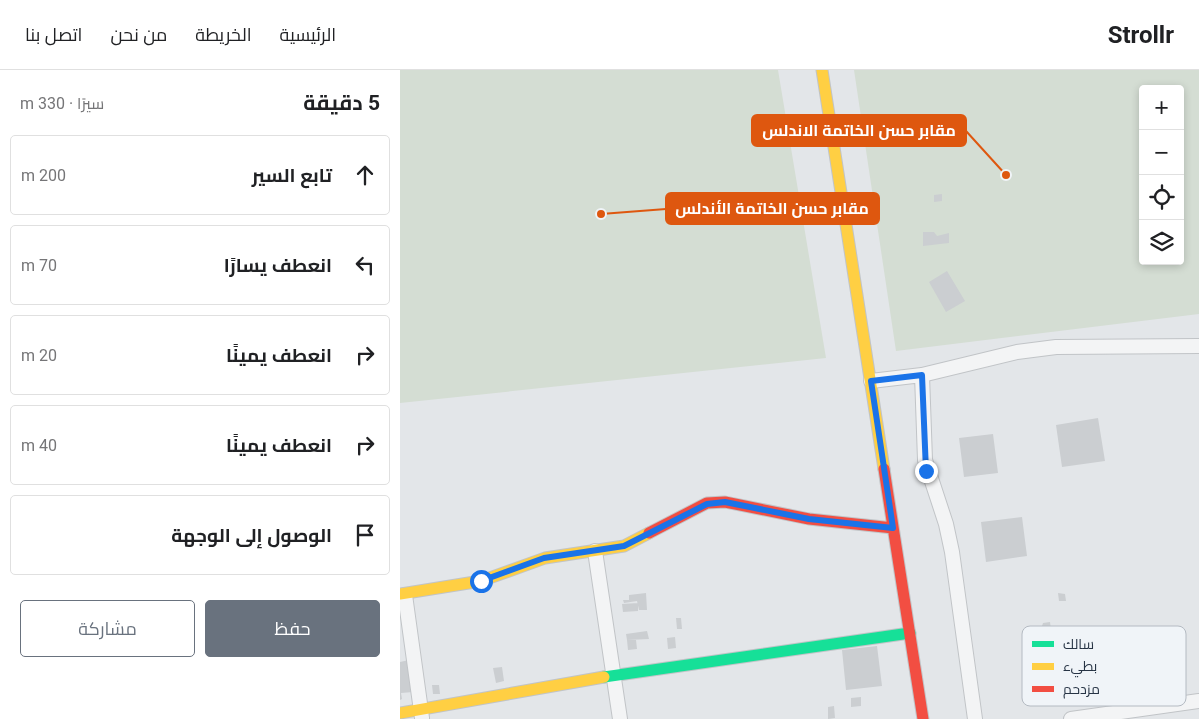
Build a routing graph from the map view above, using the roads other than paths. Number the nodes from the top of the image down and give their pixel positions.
1 (822, 70) edge
2 (1199, 346) edge
3 (922, 375) junction
4 (871, 381) junction
5 (893, 528) junction
6 (595, 551) junction
7 (402, 594) edge
8 (910, 633) junction
9 (613, 676) junction
10 (1199, 701) edge
11 (1186, 703) edge
12 (1163, 706) edge
13 (400, 713) edge
14 (422, 715) edge
15 (620, 719) edge
16 (922, 719) edge
17 (975, 719) edge
18 (1071, 719) edge

1 - 4 street
2 - 3 street
3 - 4 street
3 - 17 street
4 - 5 street
5 - 6 street
5 - 8 street
6 - 7 street
6 - 9 street
7 - 14 street
8 - 9 street
8 - 16 street
9 - 14 street
9 - 15 street
10 - 11 street
12 - 18 street
13 - 14 street

